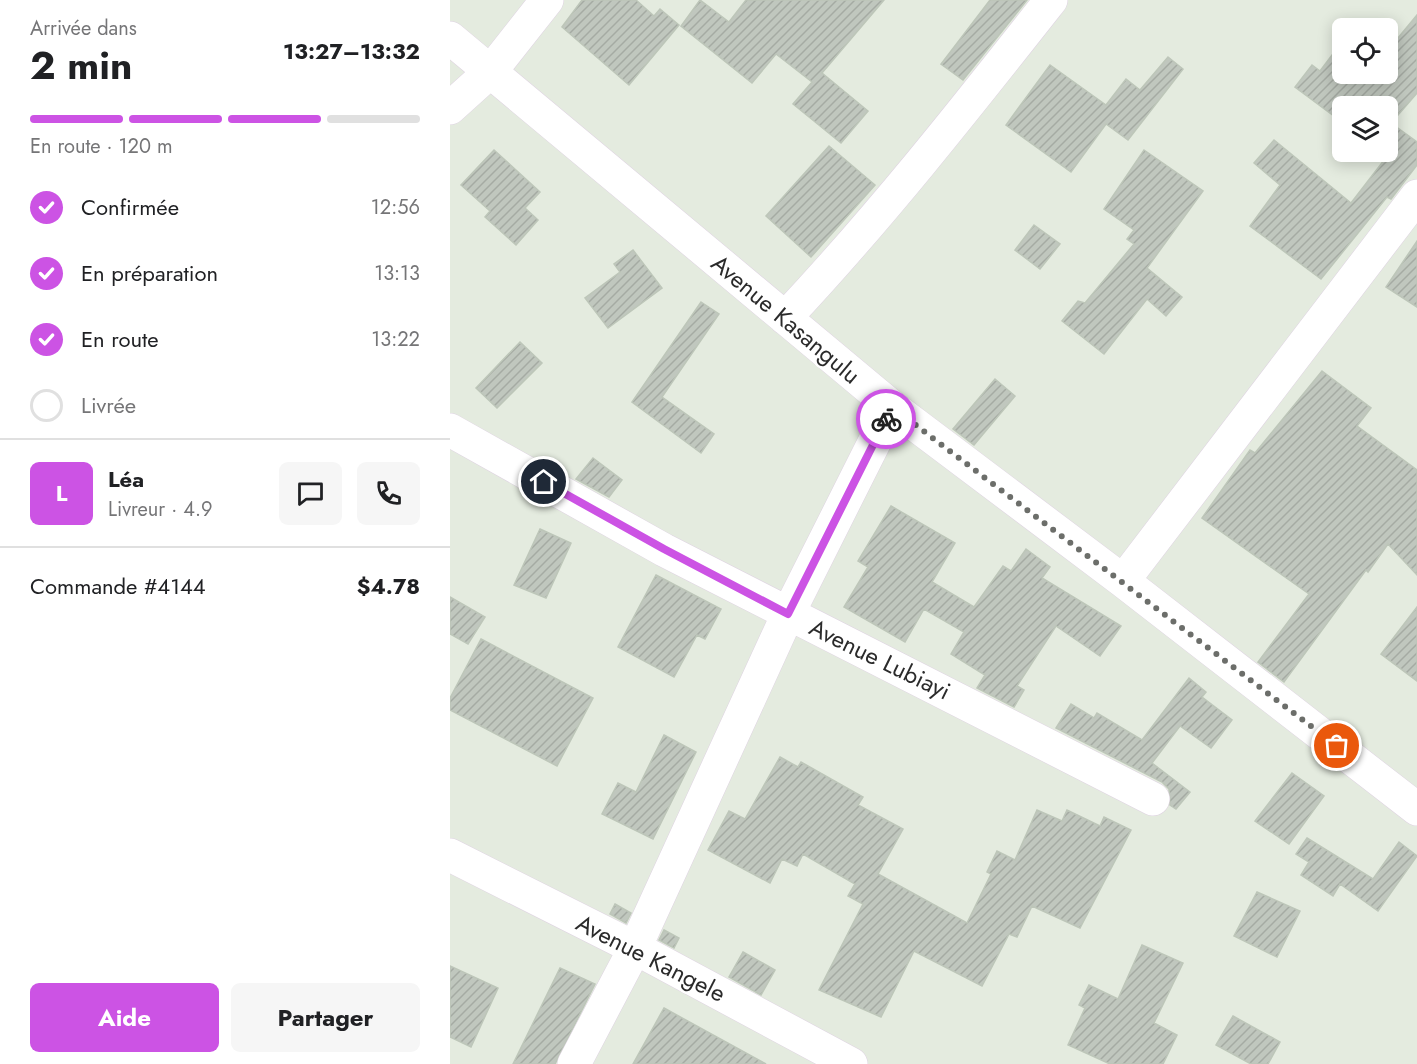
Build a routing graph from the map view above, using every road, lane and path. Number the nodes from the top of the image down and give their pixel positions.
1 (547, 0) edge
2 (1051, 0) edge
3 (450, 38) edge
4 (491, 70) junction
5 (450, 108) edge
6 (1417, 196) edge
7 (785, 318) junction
8 (892, 407) junction
9 (450, 430) edge
10 (1123, 581) junction
11 (788, 614) junction
12 (1153, 799) dead end
13 (1417, 809) edge
14 (450, 855) edge
15 (635, 948) junction
16 (574, 1064) edge
17 (851, 1064) edge

1 - 4 street
2 - 7 street
3 - 4 street, Avenue Kasangulu
4 - 5 street
4 - 7 street, Avenue Kasangulu
6 - 10 street
7 - 8 street, Avenue Kasangulu
8 - 10 street, Avenue Kasangulu
8 - 11 street
9 - 11 street, Avenue Lubiayi
10 - 13 street, Avenue Kasangulu
11 - 12 street, Avenue Lubiayi
11 - 15 street
14 - 15 street, Avenue Kangele
15 - 16 street
15 - 17 street, Avenue Kangele

